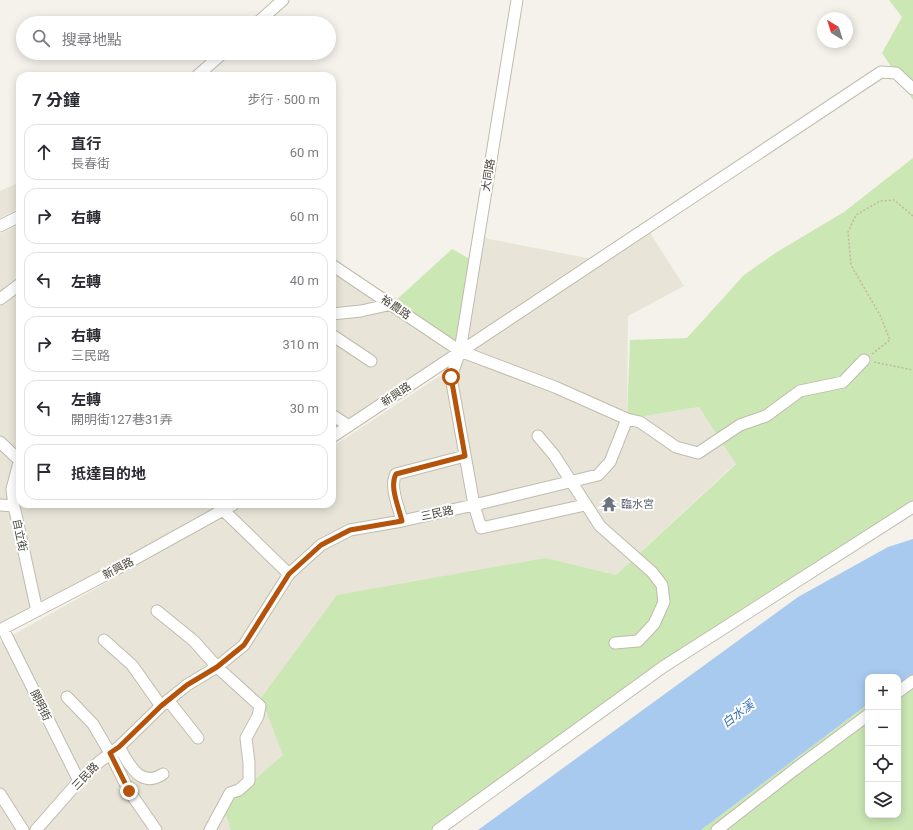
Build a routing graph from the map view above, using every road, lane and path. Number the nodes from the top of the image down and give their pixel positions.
1 (283, 0) edge
2 (516, 0) edge
3 (265, 16) edge
4 (215, 60) edge
5 (202, 72) edge
6 (913, 89) edge
7 (913, 216) edge
8 (16, 218) edge
9 (0, 226) edge
10 (336, 268) edge
11 (16, 287) edge
12 (0, 299) edge
13 (392, 304) junction
14 (336, 314) edge
15 (336, 338) edge
16 (460, 351) junction
17 (864, 360) junction
18 (371, 361) dead end
19 (913, 370) edge
20 (336, 418) edge
21 (627, 419) junction
22 (349, 426) junction
23 (336, 435) edge
24 (538, 436) dead end
25 (0, 442) edge
26 (465, 456) junction
27 (16, 457) edge
28 (16, 472) edge
29 (572, 481) junction
30 (0, 505) edge
31 (474, 505) junction
32 (585, 505) junction
33 (14, 506) junction
34 (913, 507) edge
35 (220, 508) edge
36 (402, 521) junction
37 (289, 574) junction
38 (37, 611) junction
39 (157, 611) dead end
40 (1, 630) edge
41 (104, 640) dead end
42 (615, 643) dead end
43 (217, 667) junction
44 (913, 681) edge
45 (901, 690) edge
46 (67, 697) dead end
47 (164, 703) junction
48 (865, 717) edge
49 (198, 738) dead end
50 (115, 750) junction
51 (163, 774) dead end
52 (79, 781) junction
53 (0, 794) edge
54 (23, 830) edge
55 (36, 830) edge
56 (157, 830) edge
57 (210, 830) edge
58 (438, 830) edge
59 (717, 830) edge

1 - 3 street
2 - 16 street, 大同路
4 - 5 street
6 - 16 street, 新興路
7 - 17 path
8 - 9 street
10 - 13 street, 裕農路
11 - 12 street
13 - 14 street
13 - 16 street, 裕農路
15 - 18 street
16 - 21 street
16 - 22 street, 新興路
16 - 26 street, 大同路
17 - 19 path
17 - 21 street
20 - 22 street
21 - 29 street, 三民路
22 - 23 street, 新興路
24 - 29 street
25 - 27 street
26 - 31 street, 大同路
26 - 36 street
28 - 33 street, 自立街
29 - 31 street, 三民路
29 - 32 street
30 - 33 street
31 - 32 street, 大同路
31 - 36 street, 三民路
32 - 42 street
33 - 38 street, 自立街
34 - 58 street
35 - 37 street
35 - 38 street, 新興路
36 - 37 street, 三民路
37 - 43 street, 三民路
38 - 40 street, 新興路
39 - 43 street
40 - 52 street, 開明街
41 - 47 street
43 - 47 street, 三民路
43 - 57 street
44 - 45 street
46 - 50 street
47 - 49 street
47 - 50 street, 三民路
48 - 59 street
50 - 51 street
50 - 52 street, 三民路
50 - 56 street
52 - 55 street, 三民路
53 - 54 street

